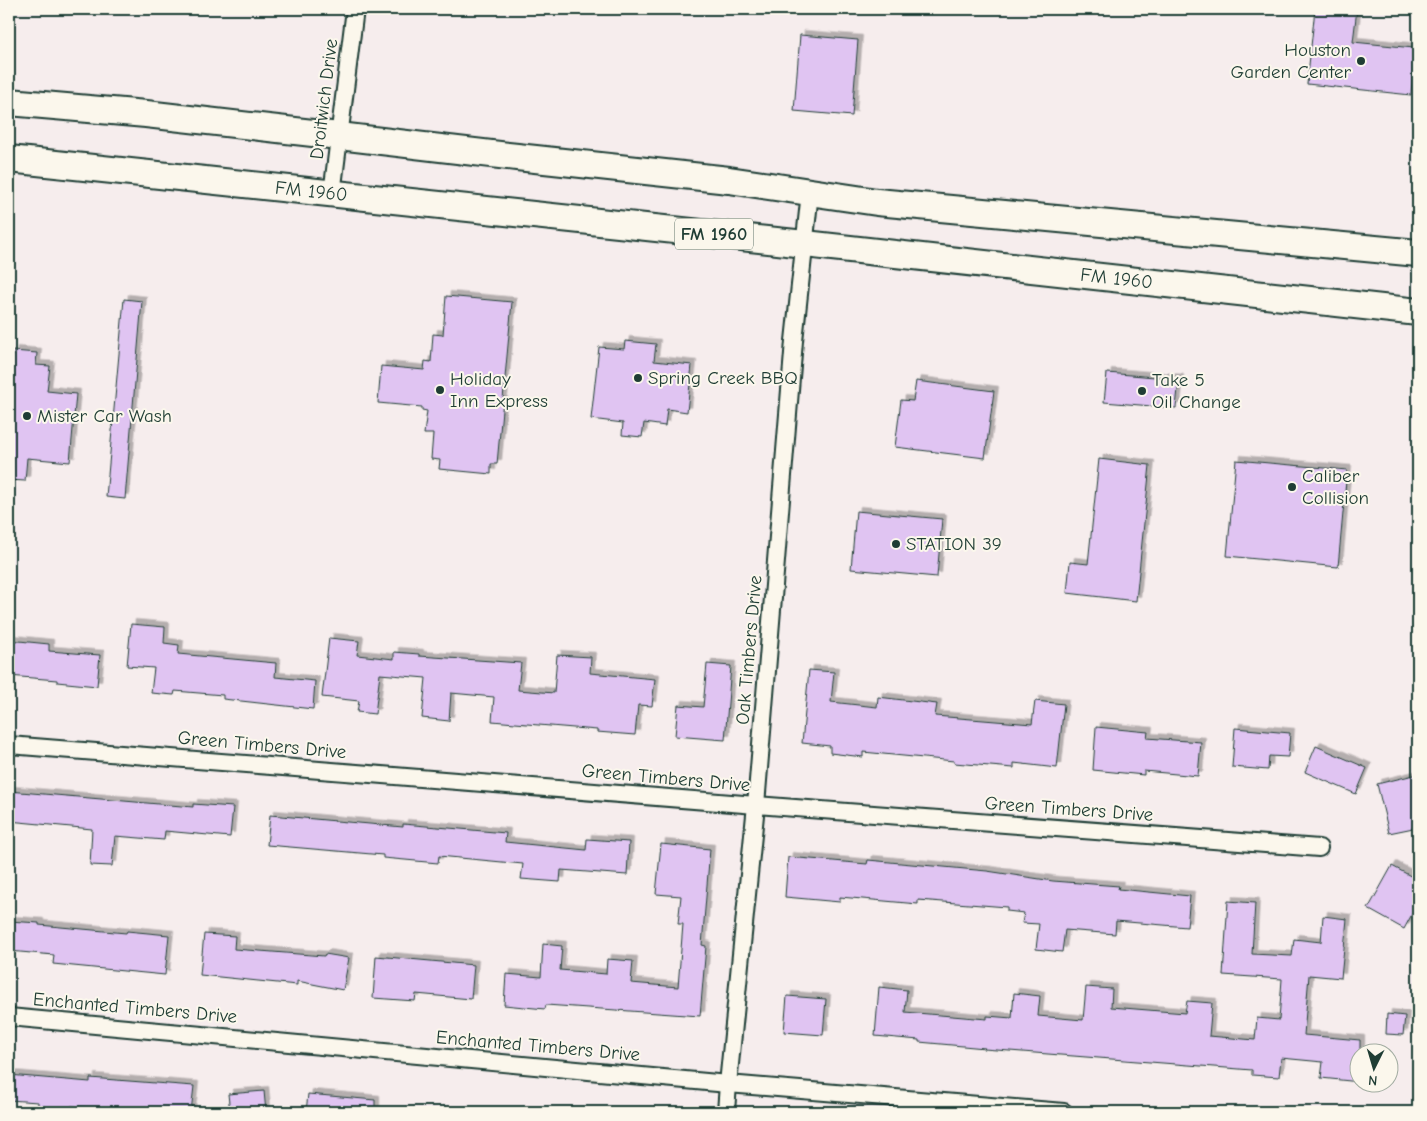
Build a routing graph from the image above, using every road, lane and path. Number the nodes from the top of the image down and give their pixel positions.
1 (355, 9) edge
2 (9, 102) edge
3 (340, 136) junction
4 (9, 159) edge
5 (810, 192) junction
6 (332, 194) junction
7 (805, 244) junction
8 (1418, 253) edge
9 (1418, 312) edge
10 (9, 745) edge
11 (756, 805) junction
12 (1319, 848) dead end
13 (9, 1017) edge
14 (728, 1084) junction
15 (726, 1112) edge
16 (1064, 1112) edge

1 - 3 street, Droitwich Drive
2 - 3 main road
3 - 5 main road
3 - 6 street, Droitwich Drive
4 - 6 main road, FM 1960 / FM 1960
5 - 7 street, Oak Timbers Drive
5 - 8 main road
6 - 7 main road, FM 1960 / FM 1960
7 - 9 main road, FM 1960 / FM 1960
7 - 11 street, Oak Timbers Drive
10 - 11 street, Green Timbers Drive
11 - 12 street, Green Timbers Drive
11 - 14 street, Oak Timbers Drive
13 - 14 street, Enchanted Timbers Drive
14 - 15 street, Oak Timbers Drive
14 - 16 street, Enchanted Timbers Drive

